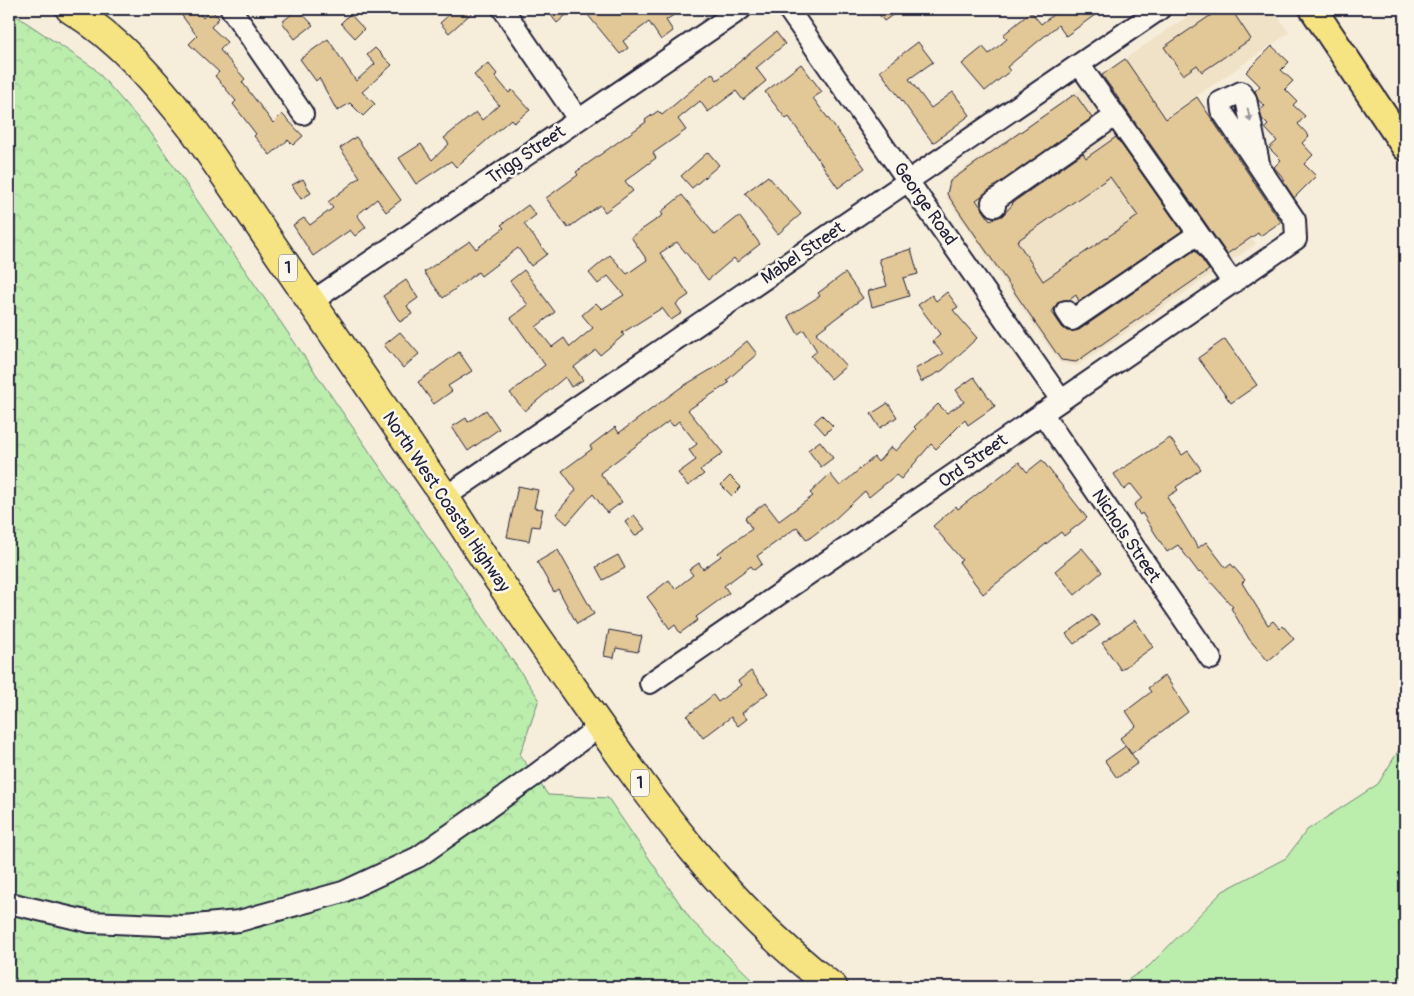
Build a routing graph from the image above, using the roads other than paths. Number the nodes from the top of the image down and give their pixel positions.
1 (70, 9) edge
2 (231, 9) edge
3 (502, 9) edge
4 (741, 9) edge
5 (788, 9) edge
6 (1160, 9) edge
7 (1313, 9) edge
8 (1079, 64) junction
9 (302, 114) dead end
10 (1114, 116) junction
11 (578, 119) junction
12 (1405, 146) edge
13 (1260, 168) dead end
14 (909, 181) junction
15 (995, 206) dead end
16 (1198, 234) junction
17 (1232, 283) junction
18 (311, 302) junction
19 (1066, 311) dead end
20 (1061, 400) junction
21 (1042, 413) junction
22 (445, 498) junction
23 (1211, 659) dead end
24 (650, 683) dead end
25 (600, 726) junction
26 (9, 903) edge
27 (833, 987) edge

1 - 18 highway, North West Coastal Highway / 1
2 - 9 street
3 - 11 street
4 - 11 street, Trigg Street
5 - 14 street, George Road
6 - 8 street, Mabel Street
7 - 12 main road
8 - 10 street
8 - 14 street, Mabel Street
10 - 15 street
10 - 16 street
11 - 18 street, Trigg Street
13 - 17 street, Ord Street
14 - 20 street, George Road
14 - 22 street, Mabel Street
16 - 17 street
16 - 19 street
17 - 20 street, Ord Street
18 - 22 highway, North West Coastal Highway / 1
20 - 21 street, Ord Street
21 - 23 street, Nichols Street
21 - 24 street, Ord Street
22 - 25 highway, North West Coastal Highway / 1
25 - 26 street
25 - 27 highway, North West Coastal Highway / 1

